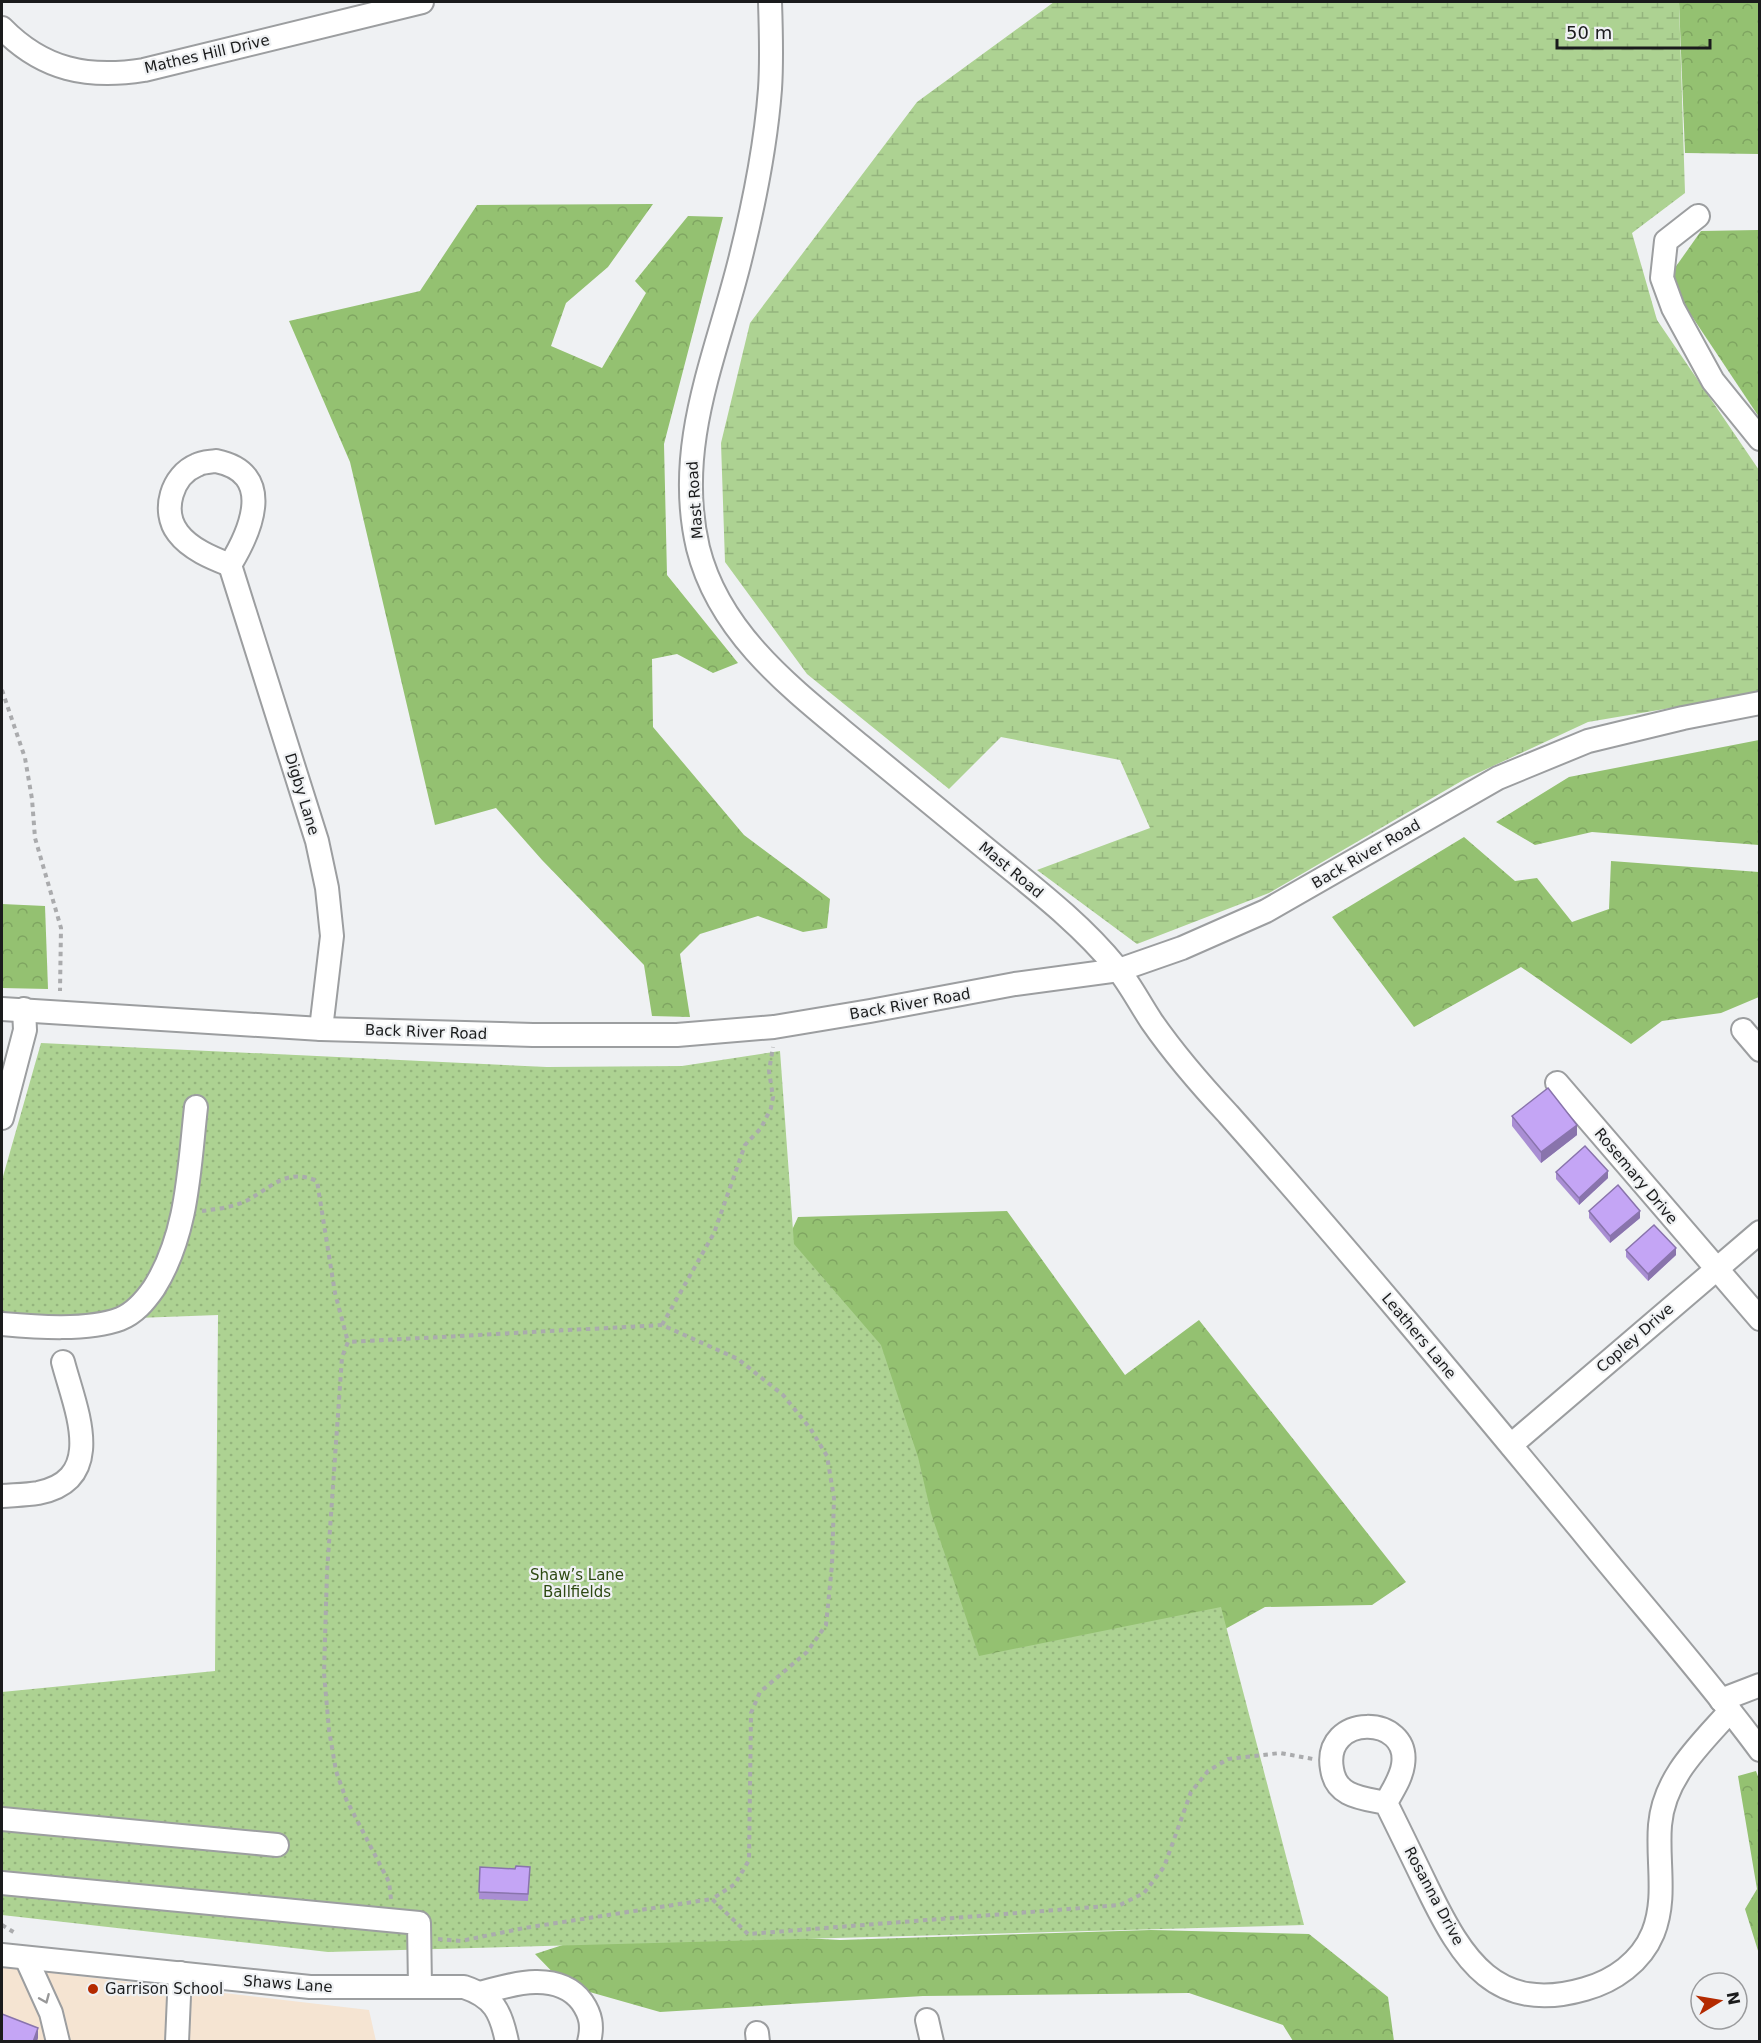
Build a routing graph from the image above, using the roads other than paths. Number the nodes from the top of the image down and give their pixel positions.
1 (422, 2) edge
2 (770, 2) edge
3 (2, 28) edge
4 (1698, 216) dead end
5 (1760, 439) edge
6 (230, 565) junction
7 (1760, 703) edge
8 (1119, 970) junction
9 (2, 1009) edge
10 (24, 1009) junction
11 (321, 1029) junction
12 (1743, 1030) dead end
13 (1760, 1050) edge
14 (1557, 1083) dead end
15 (196, 1107) dead end
16 (2, 1118) edge
17 (1760, 1232) edge
18 (1715, 1268) junction
19 (1760, 1319) edge
20 (2, 1324) edge
21 (63, 1362) dead end
22 (1511, 1445) junction
23 (2, 1496) edge
24 (1760, 1685) edge
25 (1725, 1706) junction
26 (1760, 1750) edge
27 (1386, 1803) junction
28 (2, 1819) edge
29 (277, 1845) dead end
30 (2, 1883) edge
31 (2, 1955) edge
32 (26, 1958) junction
33 (180, 1973) junction
34 (420, 1987) junction
35 (480, 1992) junction
36 (58, 2042) edge
37 (177, 2042) edge
38 (507, 2042) edge
39 (589, 2042) edge

1 - 3 street, Mathes Hill Drive
2 - 8 street, Mast Road
4 - 5 street
6 - 6 street
6 - 11 street, Digby Lane
7 - 8 street, Back River Road
8 - 11 street, Back River Road
8 - 22 street, Leathers Lane
9 - 10 street, Back River Road
10 - 11 street, Back River Road
10 - 16 street
12 - 13 street
14 - 18 street, Rosemary Drive
15 - 20 street
17 - 18 street, Copley Drive
18 - 19 street, Rosemary Drive
18 - 22 street, Copley Drive
21 - 23 street
22 - 25 street, Leathers Lane
24 - 25 street
25 - 26 street, Leathers Lane
25 - 27 street, Rosanna Drive
27 - 27 street
28 - 29 street
30 - 34 street
31 - 32 street, Shaws Lane
32 - 33 street, Shaws Lane
32 -> 36 street
33 - 34 street, Shaws Lane
33 - 37 street
34 - 35 street, Shaws Lane
35 - 38 street
35 - 39 street

